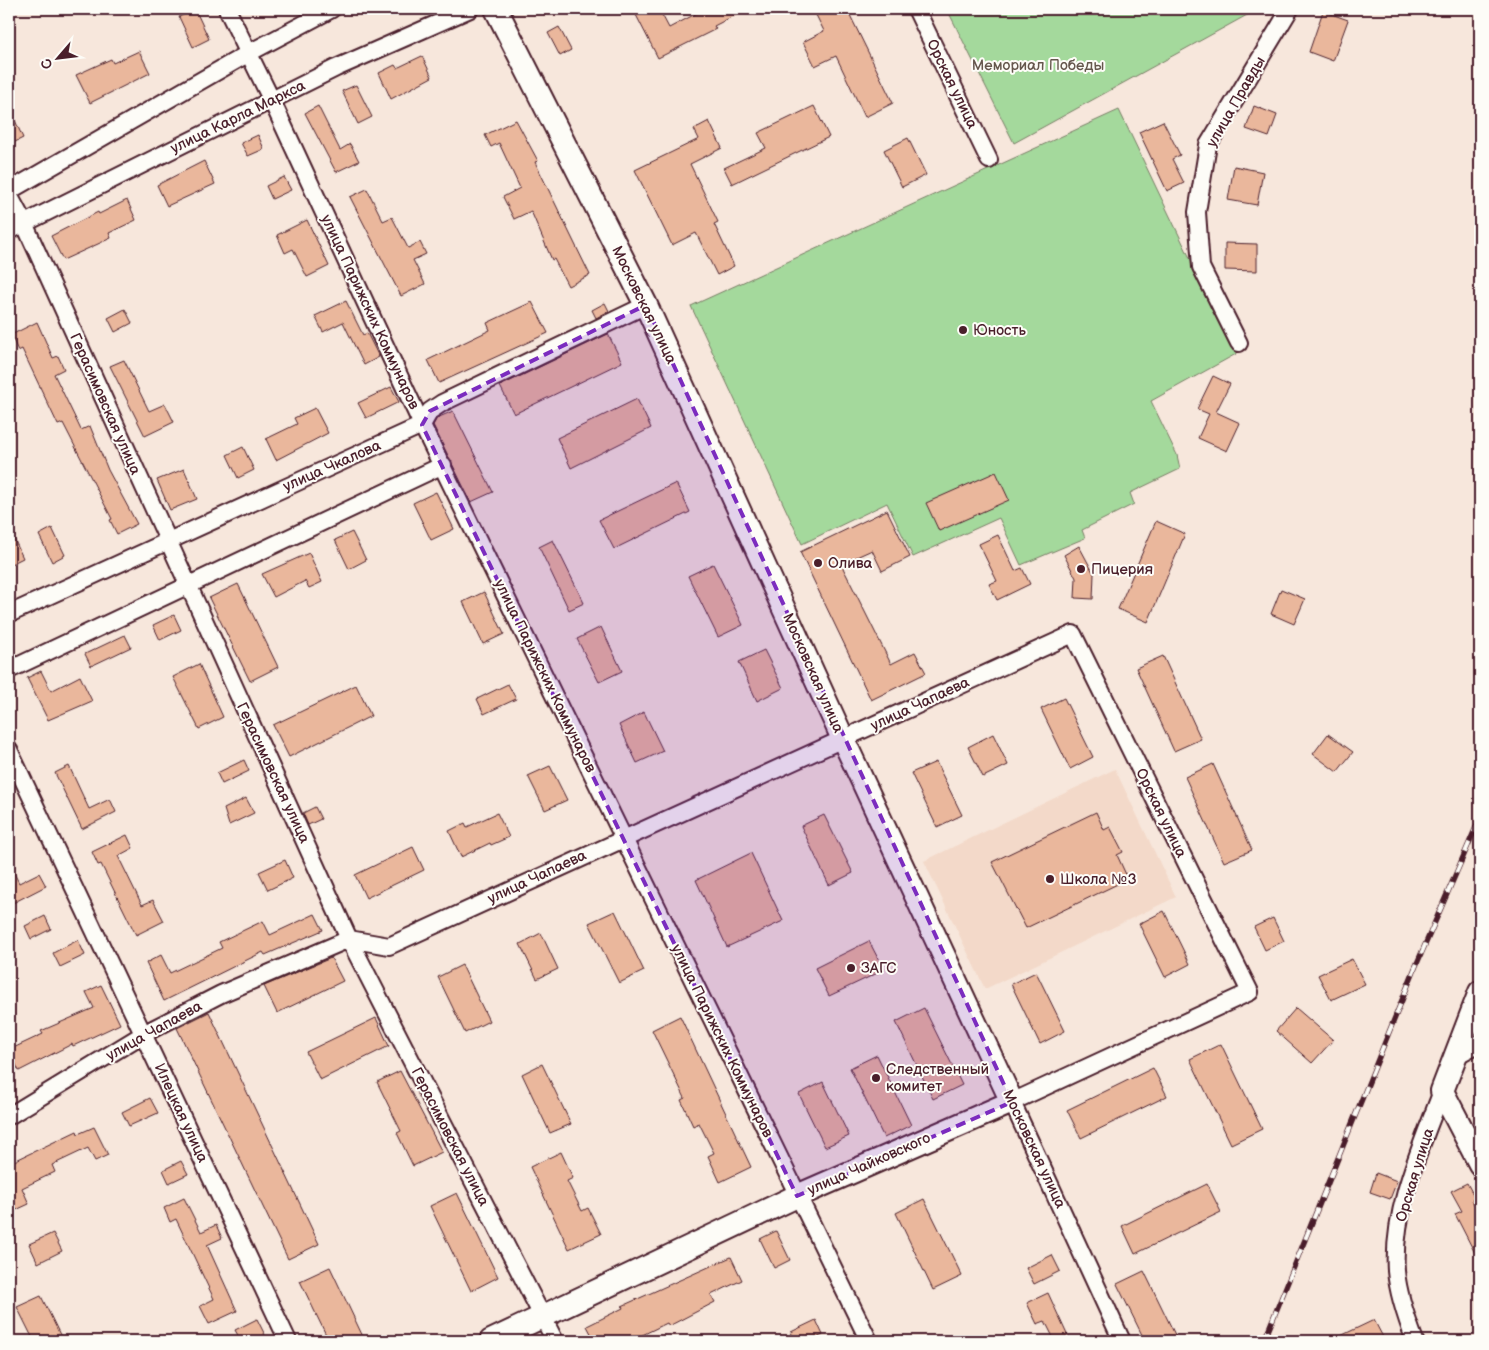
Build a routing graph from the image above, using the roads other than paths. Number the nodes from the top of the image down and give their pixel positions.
1 (227, 9) edge
2 (332, 9) edge
3 (470, 9) edge
4 (496, 9) edge
5 (916, 9) edge
6 (1290, 9) edge
7 (249, 54) junction
8 (272, 100) junction
9 (988, 160) dead end
10 (9, 190) edge
11 (9, 195) edge
12 (24, 223) junction
13 (9, 231) edge
14 (646, 305) junction
15 (1239, 343) dead end
16 (422, 425) junction
17 (443, 465) junction
18 (167, 541) junction
19 (187, 587) junction
20 (9, 614) edge
21 (1073, 634) joint
22 (9, 670) edge
23 (843, 739) junction
24 (9, 750) edge
25 (623, 838) junction
26 (349, 939) junction
27 (1250, 992) joint
28 (1480, 992) edge
29 (144, 1033) junction
30 (1480, 1043) edge
31 (1454, 1057) junction
32 (1442, 1091) junction
33 (1012, 1102) junction
34 (9, 1116) edge
35 (1480, 1164) edge
36 (797, 1196) junction
37 (543, 1317) junction
38 (288, 1341) edge
39 (491, 1341) edge
40 (555, 1341) edge
41 (869, 1341) edge
42 (1122, 1341) edge
43 (1415, 1341) edge

1 - 7 street, улица Парижских Коммунаров
2 - 7 street
3 - 8 street, улица Карла Маркса
4 - 14 street, Московская улица
5 - 9 street, Орская улица
6 - 15 street, улица Правды
7 - 8 street, улица Парижских Коммунаров
7 - 10 street
8 - 12 street, улица Карла Маркса
8 - 16 street, улица Парижских Коммунаров
11 - 12 street, Герасимовская улица
12 - 13 street, улица Карла Маркса
12 - 18 street, Герасимовская улица
14 - 16 street, улица Чкалова
14 - 23 street, Московская улица
16 - 17 street, улица Парижских Коммунаров
16 - 18 street, улица Чкалова
17 - 19 street
17 - 25 street, улица Парижских Коммунаров
18 - 19 street, Герасимовская улица
18 - 20 street, улица Чкалова
19 - 22 street
19 - 26 street, Герасимовская улица
21 - 23 street, улица Чапаева
21 - 27 street, Орская улица
23 - 25 street, улица Чапаева
23 - 33 street, Московская улица
24 - 29 street, Илецкая улица
25 - 26 street, улица Чапаева
25 - 36 street, улица Парижских Коммунаров
26 - 29 street, улица Чапаева
26 - 37 street, Герасимовская улица
27 - 33 street, улица Чайковского
28 - 31 street
29 - 34 street, улица Чапаева
29 - 38 street, Илецкая улица
30 - 31 street
31 - 32 street
32 - 35 street, Орская улица
32 - 43 street, Орская улица
33 - 36 street, улица Чайковского
33 - 42 street, Московская улица
36 - 37 street, улица Чайковского
36 - 41 street, улица Парижских Коммунаров
37 - 39 street, улица Чайковского
37 - 40 street, Герасимовская улица

